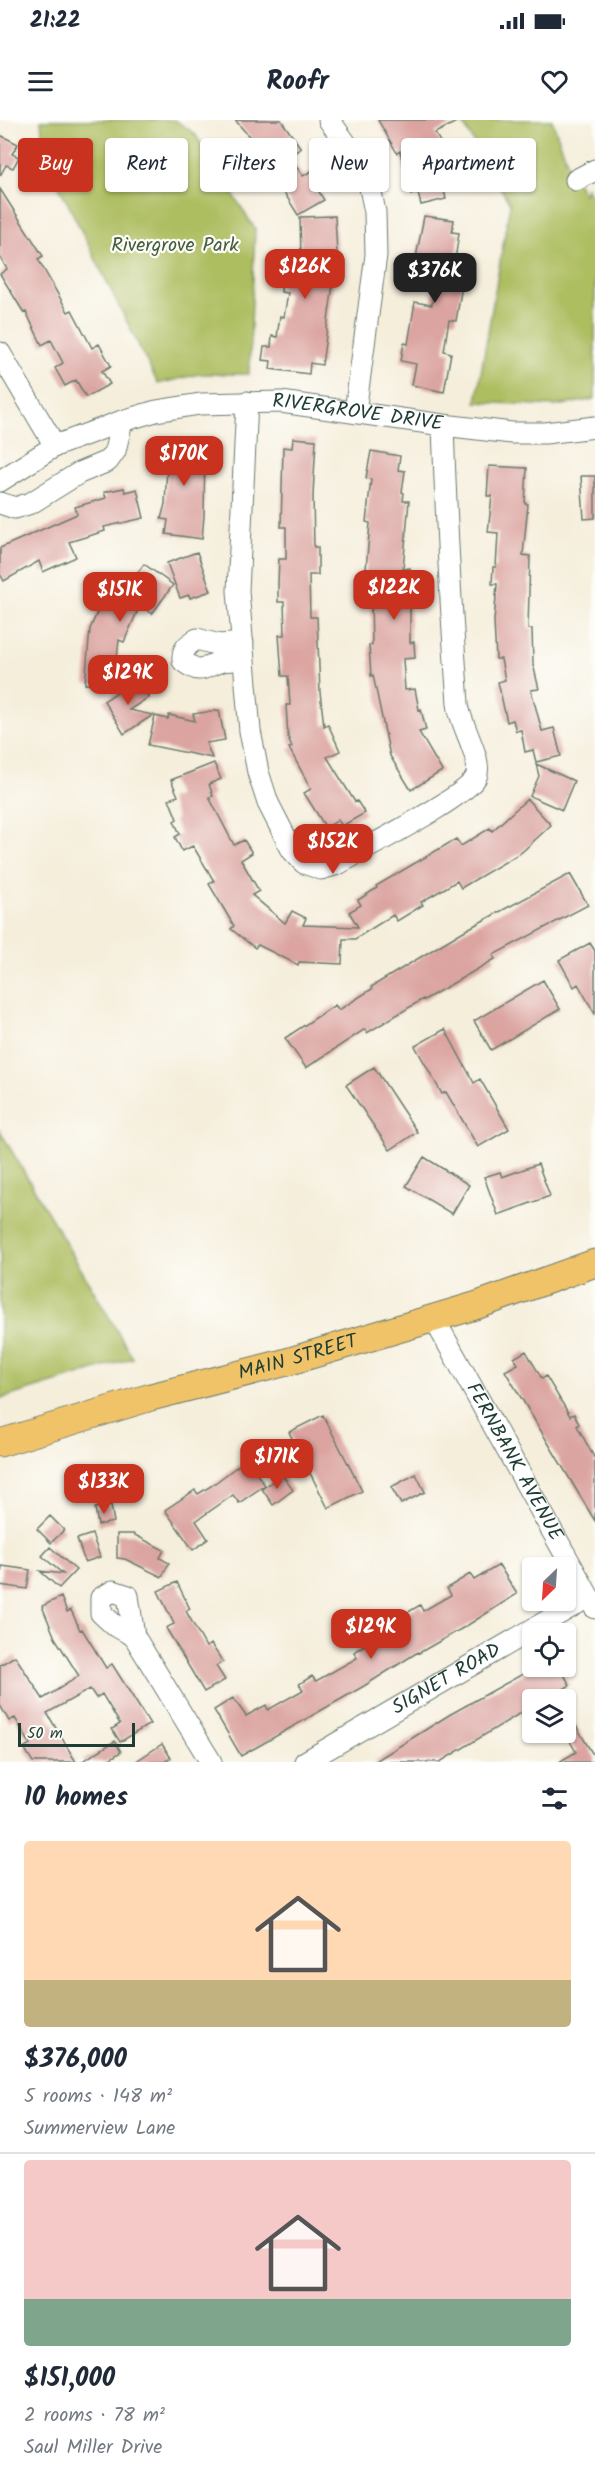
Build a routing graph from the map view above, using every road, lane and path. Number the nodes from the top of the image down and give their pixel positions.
1 (329, 120) edge
2 (595, 170) edge
3 (576, 180) dead end
4 (0, 353) edge
5 (247, 402) junction
6 (356, 412) junction
7 (122, 421) junction
8 (443, 425) junction
9 (595, 427) edge
10 (55, 446) junction
11 (0, 481) edge
12 (0, 503) edge
13 (595, 1263) edge
14 (433, 1317) junction
15 (0, 1443) edge
16 (591, 1603) edge
17 (134, 1636) dead end
18 (211, 1762) edge
19 (305, 1762) edge

1 - 6 street
2 - 3 street
4 - 10 street
5 - 6 street, RIVERGROVE DRIVE
5 - 7 street, RIVERGROVE DRIVE
5 - 8 street
6 - 8 street, RIVERGROVE DRIVE
7 - 10 street, RIVERGROVE DRIVE
7 - 12 street
8 - 9 street, RIVERGROVE DRIVE
10 - 11 street, RIVERGROVE DRIVE
13 - 14 main road, MAIN STREET
14 - 15 main road, MAIN STREET
14 - 16 street, FERNBANK AVENUE
16 - 19 street, SIGNET ROAD
17 - 18 street

